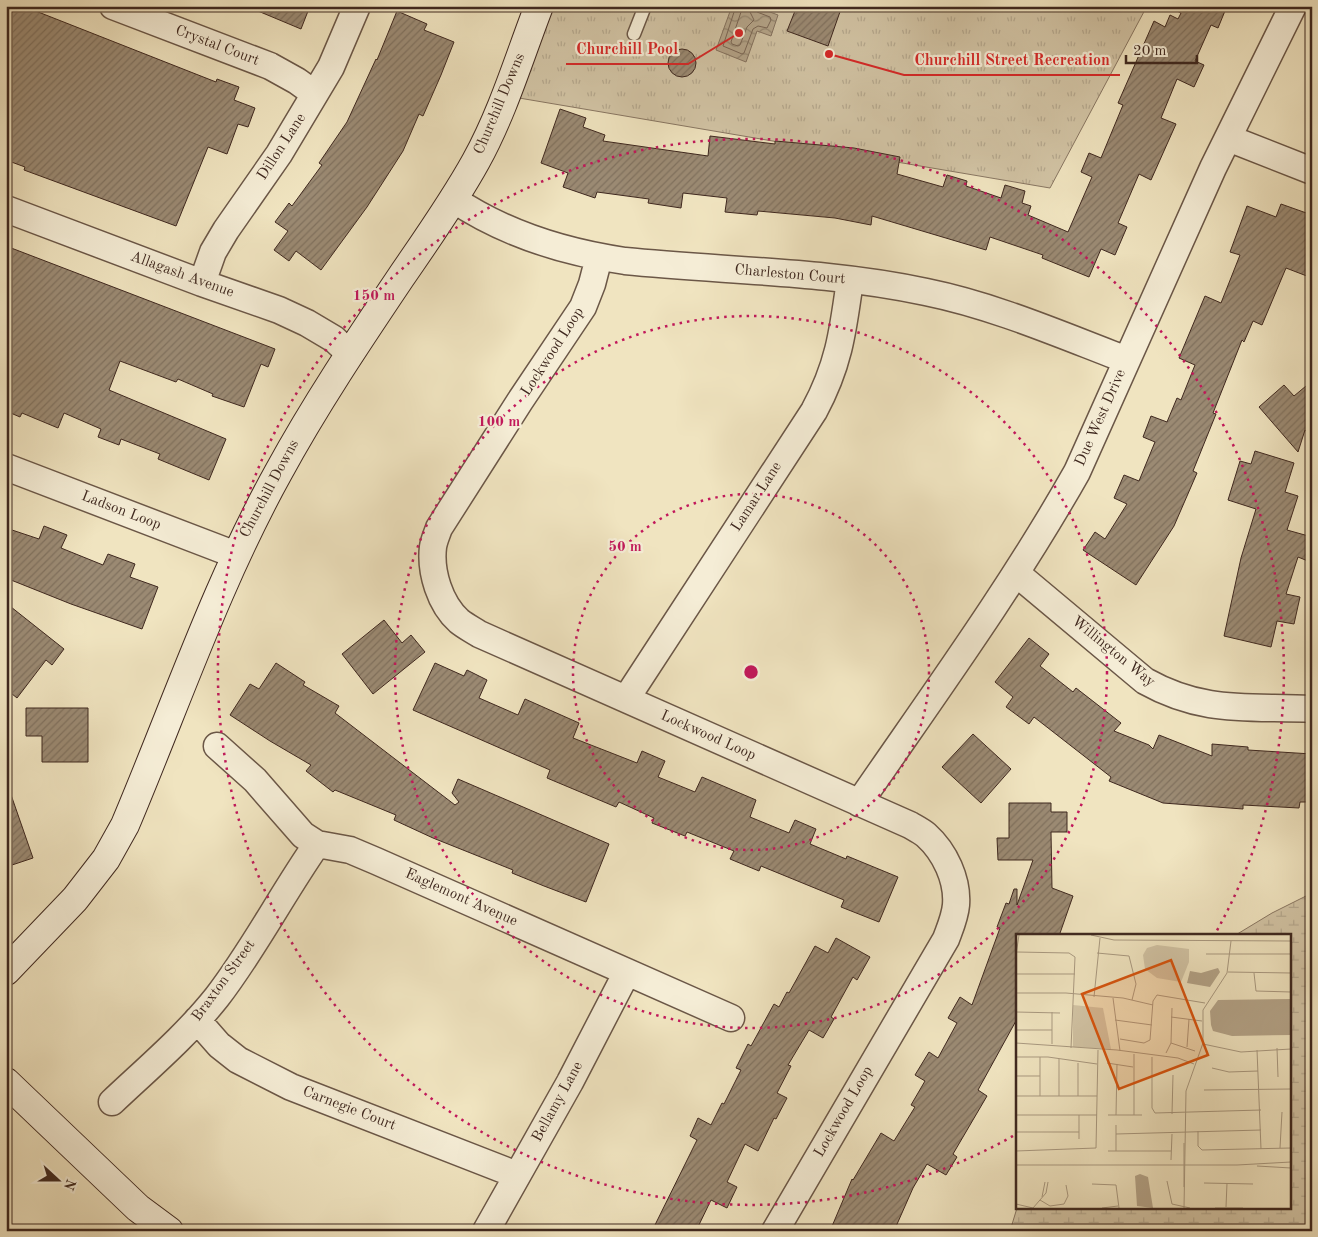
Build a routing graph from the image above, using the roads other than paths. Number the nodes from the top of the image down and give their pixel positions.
1 (113, 6) edge
2 (357, 6) edge
3 (539, 6) edge
4 (645, 6) edge
5 (1293, 6) edge
6 (634, 34) dead end
7 (315, 94) junction
8 (1228, 138) junction
9 (1312, 171) edge
10 (453, 199) junction
11 (6, 209) edge
12 (599, 257) junction
13 (850, 280) junction
14 (202, 283) junction
15 (350, 354) junction
16 (1127, 360) junction
17 (6, 467) edge
18 (236, 555) junction
19 (1016, 573) junction
20 (626, 699) junction
21 (1312, 709) edge
22 (216, 746) dead end
23 (859, 802) junction
24 (317, 844) junction
25 (6, 971) edge
26 (627, 972) junction
27 (731, 1018) dead end
28 (197, 1020) junction
29 (6, 1082) edge
30 (112, 1102) dead end
31 (517, 1175) junction
32 (164, 1229) edge
33 (486, 1231) edge
34 (775, 1231) edge

1 - 7 street, Crystal Court
2 - 7 street, Dillon Lane
3 - 10 street, Churchill Downs
4 - 6 lane
5 - 8 street, Due West Drive
7 - 14 street, Dillon Lane
8 - 9 street
8 - 16 street, Due West Drive
10 - 12 street, Charleston Court
10 - 15 street, Churchill Downs
11 - 14 street, Allagash Avenue
12 - 13 street, Charleston Court
12 - 20 street, Lockwood Loop
13 - 16 street, Charleston Court
13 - 20 street, Lamar Lane
14 - 15 street, Allagash Avenue
15 - 18 street, Churchill Downs
16 - 19 street, Due West Drive
17 - 18 street, Ladson Loop
18 - 25 street, Churchill Downs
19 - 21 street, Willington Way
19 - 23 street, Due West Drive
20 - 23 street, Lockwood Loop
22 - 24 street, Eaglemont Avenue
23 - 34 street, Lockwood Loop
24 - 26 street, Eaglemont Avenue
24 - 28 street, Braxton Street
26 - 27 street, Eaglemont Avenue
26 - 31 street, Bellamy Lane
28 - 30 street, Braxton Street
28 - 31 street, Carnegie Court
29 - 32 street
31 - 33 street, Bellamy Lane

